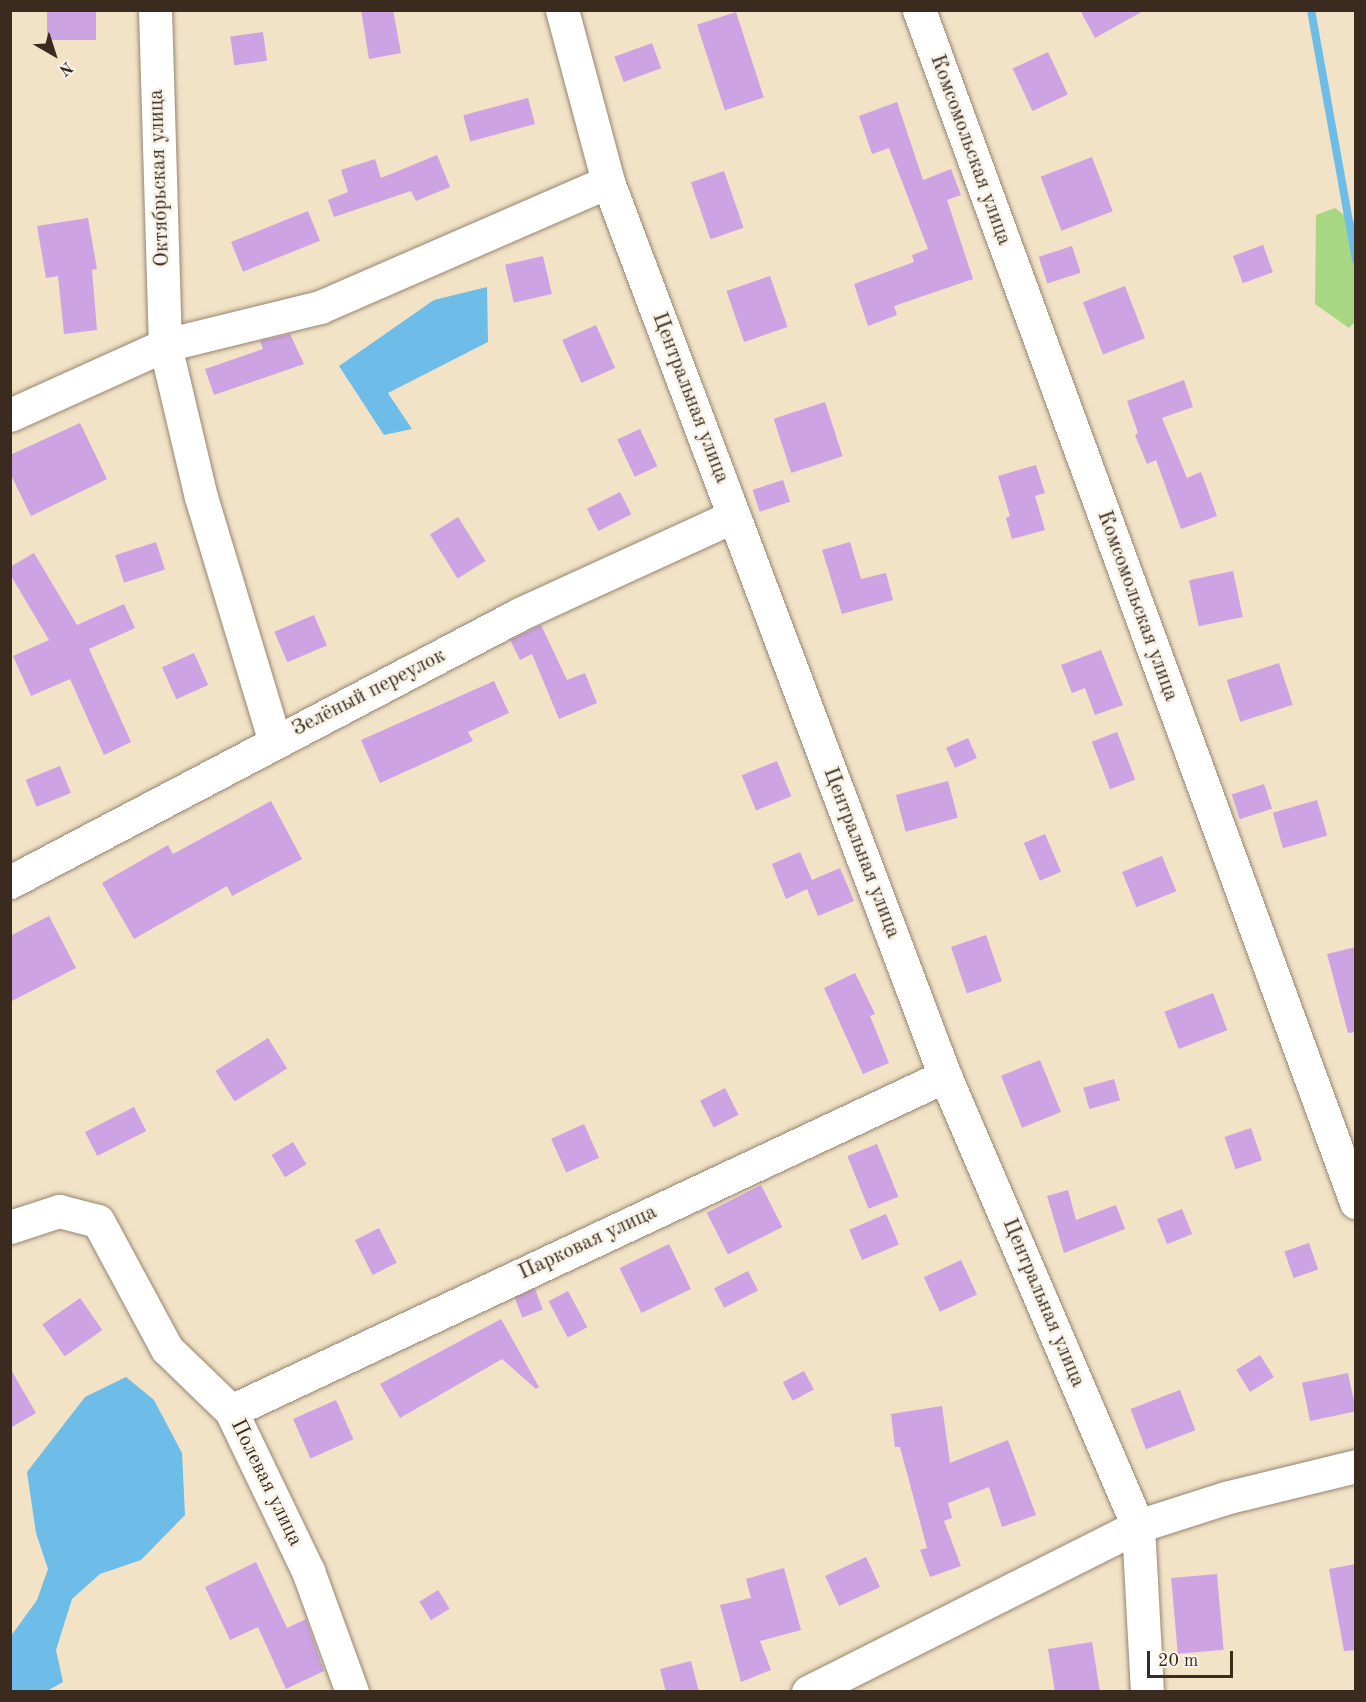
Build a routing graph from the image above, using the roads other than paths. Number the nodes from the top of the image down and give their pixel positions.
1 (155, 10) edge
2 (562, 10) edge
3 (919, 10) edge
4 (608, 182) junction
5 (165, 345) junction
6 (10, 416) edge
7 (734, 516) junction
8 (275, 742) junction
9 (10, 882) edge
10 (945, 1076) junction
11 (1356, 1202) edge
12 (10, 1227) edge
13 (231, 1411) junction
14 (1356, 1466) edge
15 (1138, 1526) junction
16 (352, 1692) edge
17 (808, 1692) edge
18 (1147, 1692) edge

1 - 5 street, Октябрьская улица
2 - 4 street, Центральная улица
3 - 11 street, Комсомольская улица
4 - 5 street
4 - 7 street, Центральная улица
5 - 6 street
5 - 8 street, Октябрьская улица
7 - 8 street, Зелёный переулок
7 - 10 street, Центральная улица
8 - 9 street, Зелёный переулок
10 - 13 street, Парковая улица
10 - 15 street, Центральная улица
12 - 13 street, Полевая улица
13 - 16 street, Полевая улица
14 - 15 street
15 - 17 street
15 - 18 street, Центральная улица

